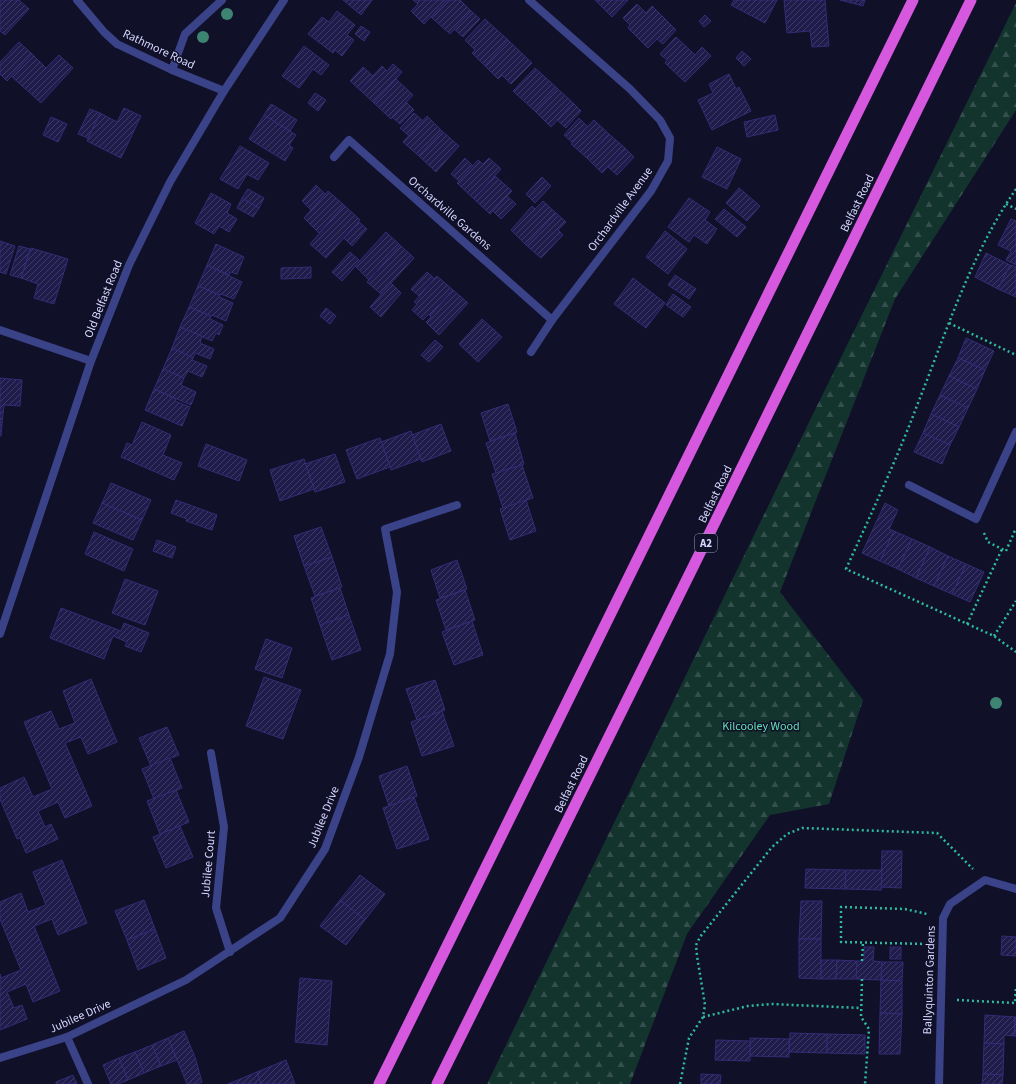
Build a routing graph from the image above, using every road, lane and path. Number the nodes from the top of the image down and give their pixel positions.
1 (77, 0) edge
2 (222, 0) edge
3 (284, 0) edge
4 (529, 0) edge
5 (913, 0) edge
6 (971, 0) edge
7 (172, 70) junction
8 (224, 91) junction
9 (334, 157) dead end
10 (1016, 189) edge
11 (1006, 204) junction
12 (1016, 209) edge
13 (552, 320) junction
14 (949, 323) junction
15 (0, 330) edge
16 (531, 352) dead end
17 (1016, 355) edge
18 (91, 361) junction
19 (1016, 432) edge
20 (909, 485) dead end
21 (457, 505) dead end
22 (976, 518) junction
23 (1016, 528) edge
24 (1002, 549) junction
25 (1016, 602) edge
26 (967, 624) junction
27 (0, 634) edge
28 (994, 636) junction
29 (1016, 652) edge
30 (211, 753) dead end
31 (985, 880) junction
32 (1016, 889) edge
33 (943, 918) junction
34 (863, 942) junction
35 (942, 944) junction
36 (230, 952) junction
37 (862, 961) dead end
38 (862, 979) dead end
39 (1016, 987) edge
40 (940, 1000) junction
41 (861, 1008) junction
42 (703, 1017) junction
43 (67, 1037) junction
44 (0, 1058) edge
45 (88, 1084) edge
46 (379, 1084) edge
47 (437, 1084) edge
48 (680, 1084) edge
49 (865, 1084) edge
50 (939, 1084) edge

1 - 7 street, Rathmore Road
2 - 7 street
3 - 8 street, Old Belfast Road
4 - 13 street, Orchardville Avenue
5 - 46 highway
6 - 47 highway, Belfast Road / A2
7 - 8 street, Rathmore Road
8 - 18 street, Old Belfast Road
9 - 13 street, Orchardville Gardens
10 - 11 path
11 - 12 path
11 - 14 path
13 - 16 street, Orchardville Avenue
14 - 17 path
14 - 26 path
15 - 18 street
18 - 27 street, Old Belfast Road
19 - 22 street
20 - 22 street
21 - 36 street, Jubilee Drive
22 - 24 path
23 - 24 path
24 - 26 path
25 - 28 path
26 - 28 path
28 - 29 path
30 - 36 street, Jubilee Court
31 - 32 street
31 - 33 street, Ballyquinton Gardens
31 - 42 path
33 - 34 path
33 - 35 street, Ballyquinton Gardens
34 - 35 path
34 - 37 path
35 - 40 street, Ballyquinton Gardens
36 - 43 street, Jubilee Drive
38 - 41 path
39 - 40 path
40 - 50 street, Ballyquinton Gardens
41 - 42 path
41 - 49 path
42 - 48 path
43 - 44 street, Jubilee Drive
43 - 45 street

